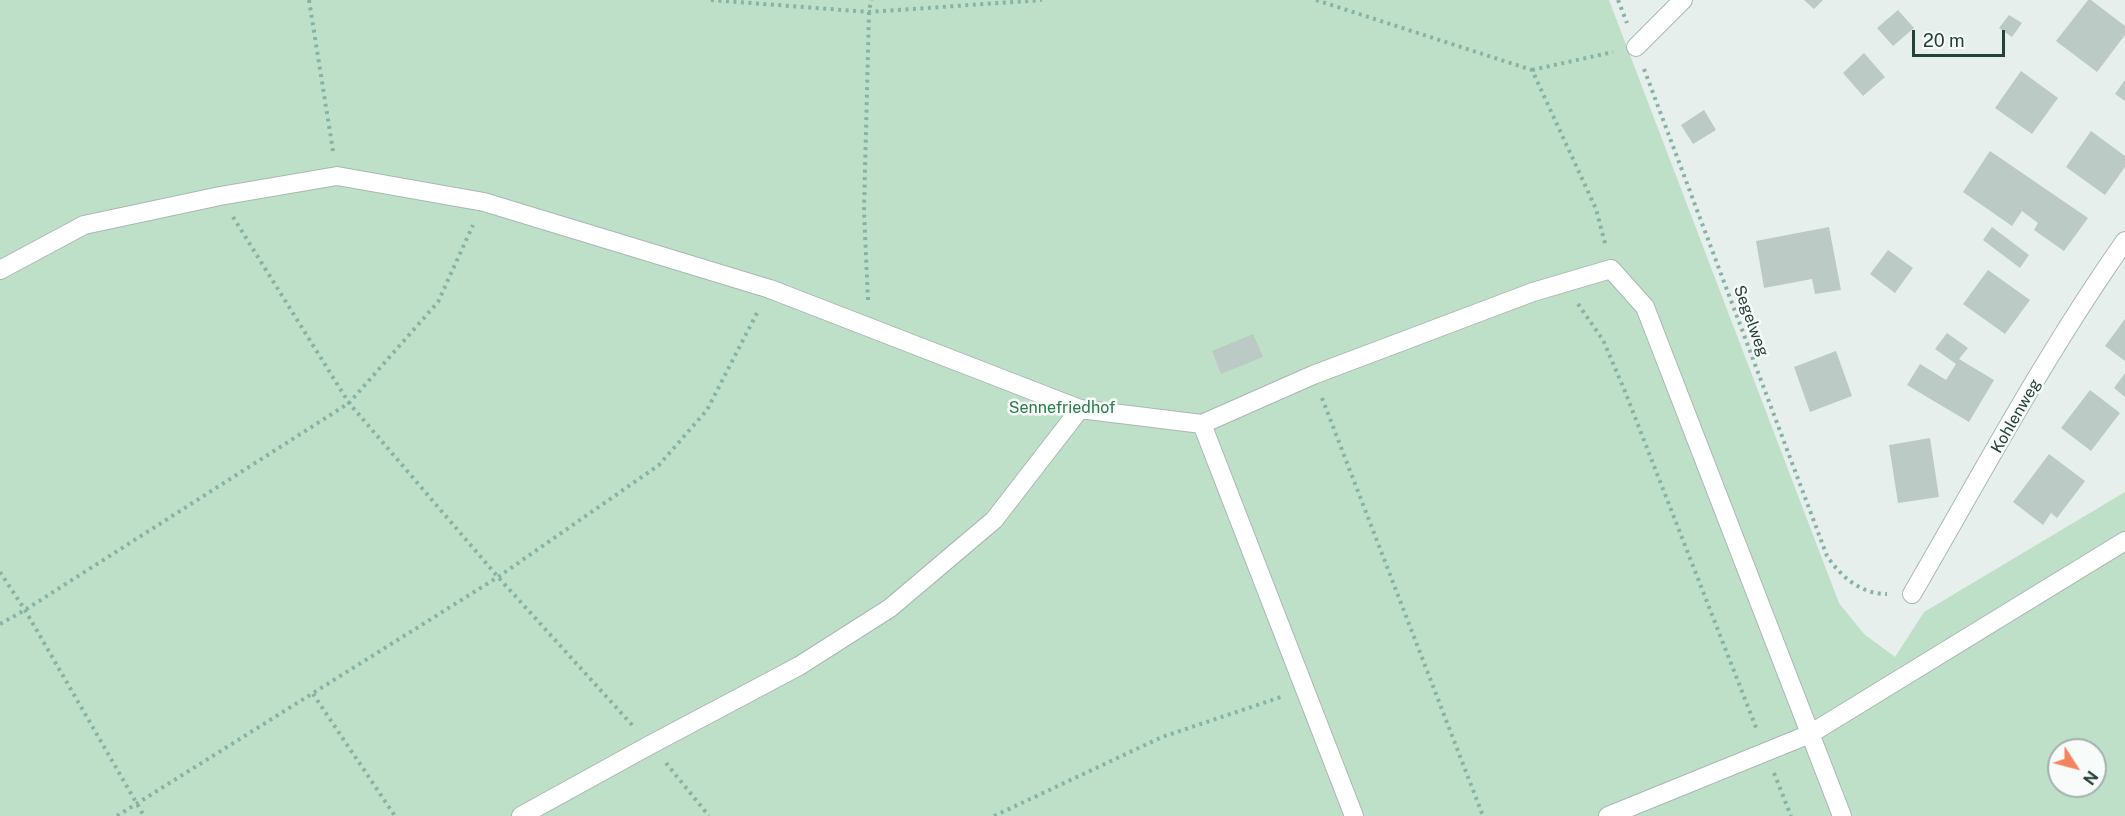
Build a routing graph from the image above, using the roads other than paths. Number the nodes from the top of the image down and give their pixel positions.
1 (1683, 0) edge
2 (1636, 47) road end
3 (2125, 241) edge
4 (0, 270) edge
5 (1080, 409) junction
6 (1202, 424) junction
7 (2125, 541) edge
8 (1912, 594) road end
9 (1810, 734) junction
10 (521, 816) edge
11 (1354, 816) edge
12 (1608, 816) edge
13 (1842, 816) edge

1 - 2 street
3 - 8 street, Kohlenweg
4 - 5 street
5 - 6 street
5 - 10 street
6 - 9 street
6 - 11 street
7 - 9 street
9 - 12 street
9 - 13 street

